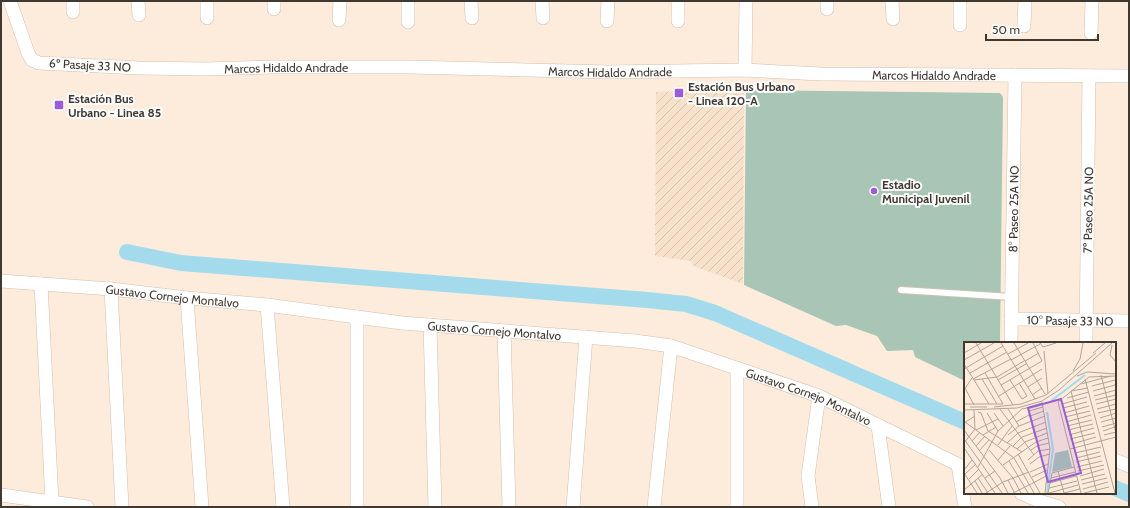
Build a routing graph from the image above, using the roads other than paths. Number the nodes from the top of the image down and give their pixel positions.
1 (10, 1) edge
2 (138, 1) edge
3 (207, 1) edge
4 (340, 1) edge
5 (408, 1) edge
6 (471, 1) edge
7 (542, 1) edge
8 (608, 1) edge
9 (678, 1) edge
10 (746, 1) edge
11 (892, 1) edge
12 (960, 1) edge
13 (1025, 1) edge
14 (1092, 1) edge
15 (139, 15) dead end
16 (207, 18) dead end
17 (472, 18) dead end
18 (543, 18) dead end
19 (892, 19) dead end
20 (339, 20) dead end
21 (607, 20) dead end
22 (678, 21) dead end
23 (408, 22) dead end
24 (960, 25) dead end
25 (1024, 26) dead end
26 (1091, 33) dead end
27 (139, 68) joint
28 (745, 70) junction
29 (1016, 75) junction
30 (1089, 76) junction
31 (1129, 76) edge
32 (1, 281) edge
33 (41, 284) junction
34 (111, 289) junction
35 (901, 290) dead end
36 (1012, 297) junction
37 (187, 298) junction
38 (267, 305) junction
39 (357, 317) junction
40 (1011, 319) junction
41 (1087, 320) junction
42 (1129, 321) edge
43 (430, 325) junction
44 (504, 331) junction
45 (586, 337) junction
46 (1011, 342) edge
47 (1086, 342) edge
48 (671, 346) junction
49 (738, 369) junction
50 (819, 396) junction
51 (878, 426) junction
52 (1116, 460) edge
53 (1129, 466) edge
54 (961, 467) edge
55 (1024, 494) edge
56 (1, 495) edge
57 (52, 502) junction
58 (1040, 504) edge
59 (87, 507) edge
60 (122, 507) edge
61 (202, 507) edge
62 (284, 507) edge
63 (357, 507) edge
64 (435, 507) edge
65 (509, 507) edge
66 (574, 507) edge
67 (654, 507) edge
68 (737, 507) edge
69 (812, 507) edge
70 (889, 507) edge
71 (965, 507) edge
72 (1059, 507) edge

1 - 27 street, 6º Pasaje 33 NO
2 - 15 street
3 - 16 street
4 - 20 street
5 - 23 street
6 - 17 street
7 - 18 street
8 - 21 street
9 - 22 street
10 - 28 street
11 - 19 street
12 - 24 street
13 - 25 street
14 - 26 street
27 - 28 street, Marcos Hidaldo Andrade
28 - 29 street, Marcos Hidaldo Andrade
29 - 30 street, Marcos Hidaldo Andrade
29 - 36 street, 8° Paseo 25A NO
30 - 31 street, Marcos Hidaldo Andrade
30 - 41 street, 7º Paseo 25A NO
32 - 33 street, Gustavo Cornejo Montalvo
33 - 34 street, Gustavo Cornejo Montalvo
33 - 57 street
34 - 37 street, Gustavo Cornejo Montalvo
34 - 60 street
35 - 36 lane
36 - 40 street, 8° Paseo 25A NO
37 - 38 street, Gustavo Cornejo Montalvo
37 - 61 street
38 - 39 street, Gustavo Cornejo Montalvo
38 - 62 street
39 - 43 street, Gustavo Cornejo Montalvo
39 - 63 street
40 - 41 street, 10° Pasaje 33 NO
40 - 46 street, 8° Paseo 25A NO
41 - 42 street, 10° Pasaje 33 NO
41 - 47 street, 7º Paseo 25A NO
43 - 44 street, Gustavo Cornejo Montalvo
43 - 64 street
44 - 45 street, Gustavo Cornejo Montalvo
44 - 65 street
45 - 48 street, Gustavo Cornejo Montalvo
45 - 66 street
48 - 49 street, Gustavo Cornejo Montalvo
48 - 67 street
49 - 50 street, Gustavo Cornejo Montalvo
49 - 68 street
50 - 51 street, Gustavo Cornejo Montalvo
50 - 69 street
51 - 54 street, Gustavo Cornejo Montalvo
51 - 70 street
52 - 53 street
54 - 71 street
55 - 58 street
56 - 57 street
57 - 59 street
58 - 72 street

